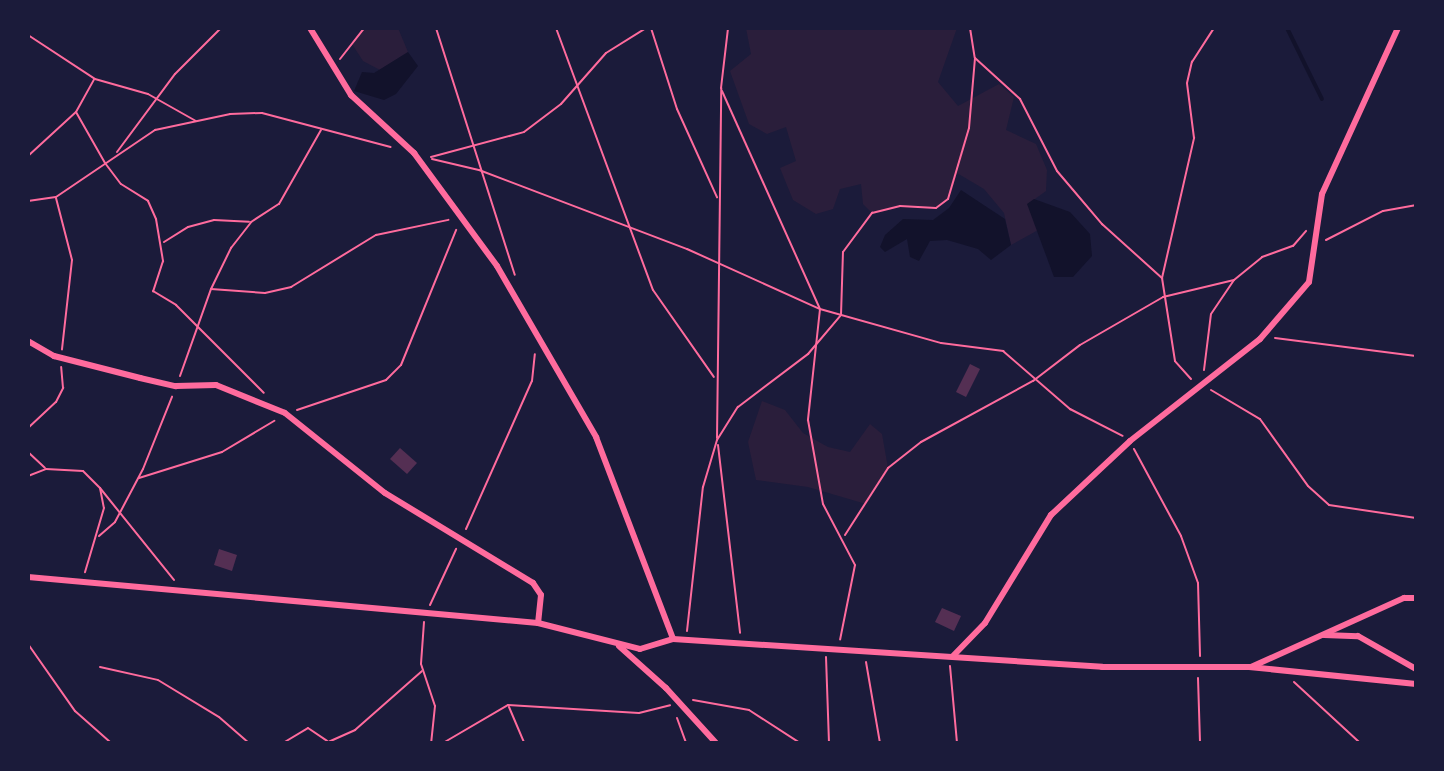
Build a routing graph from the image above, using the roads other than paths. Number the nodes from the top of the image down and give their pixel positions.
1 (310, 28) edge
2 (1398, 28) edge
3 (28, 341) edge
4 (28, 577) edge
5 (1416, 598) edge
6 (538, 623) junction
7 (1320, 635) junction
8 (673, 639) junction
9 (619, 646) junction
10 (953, 656) junction
11 (1249, 667) junction
12 (1416, 669) edge
13 (1416, 684) edge
14 (716, 743) edge

1 - 8 street
2 - 10 street
3 - 6 street
4 - 6 street
5 - 7 street
6 - 9 street
7 - 11 street
7 - 12 street
8 - 9 street
8 - 10 street
9 - 14 street
10 - 11 street
11 - 13 street

